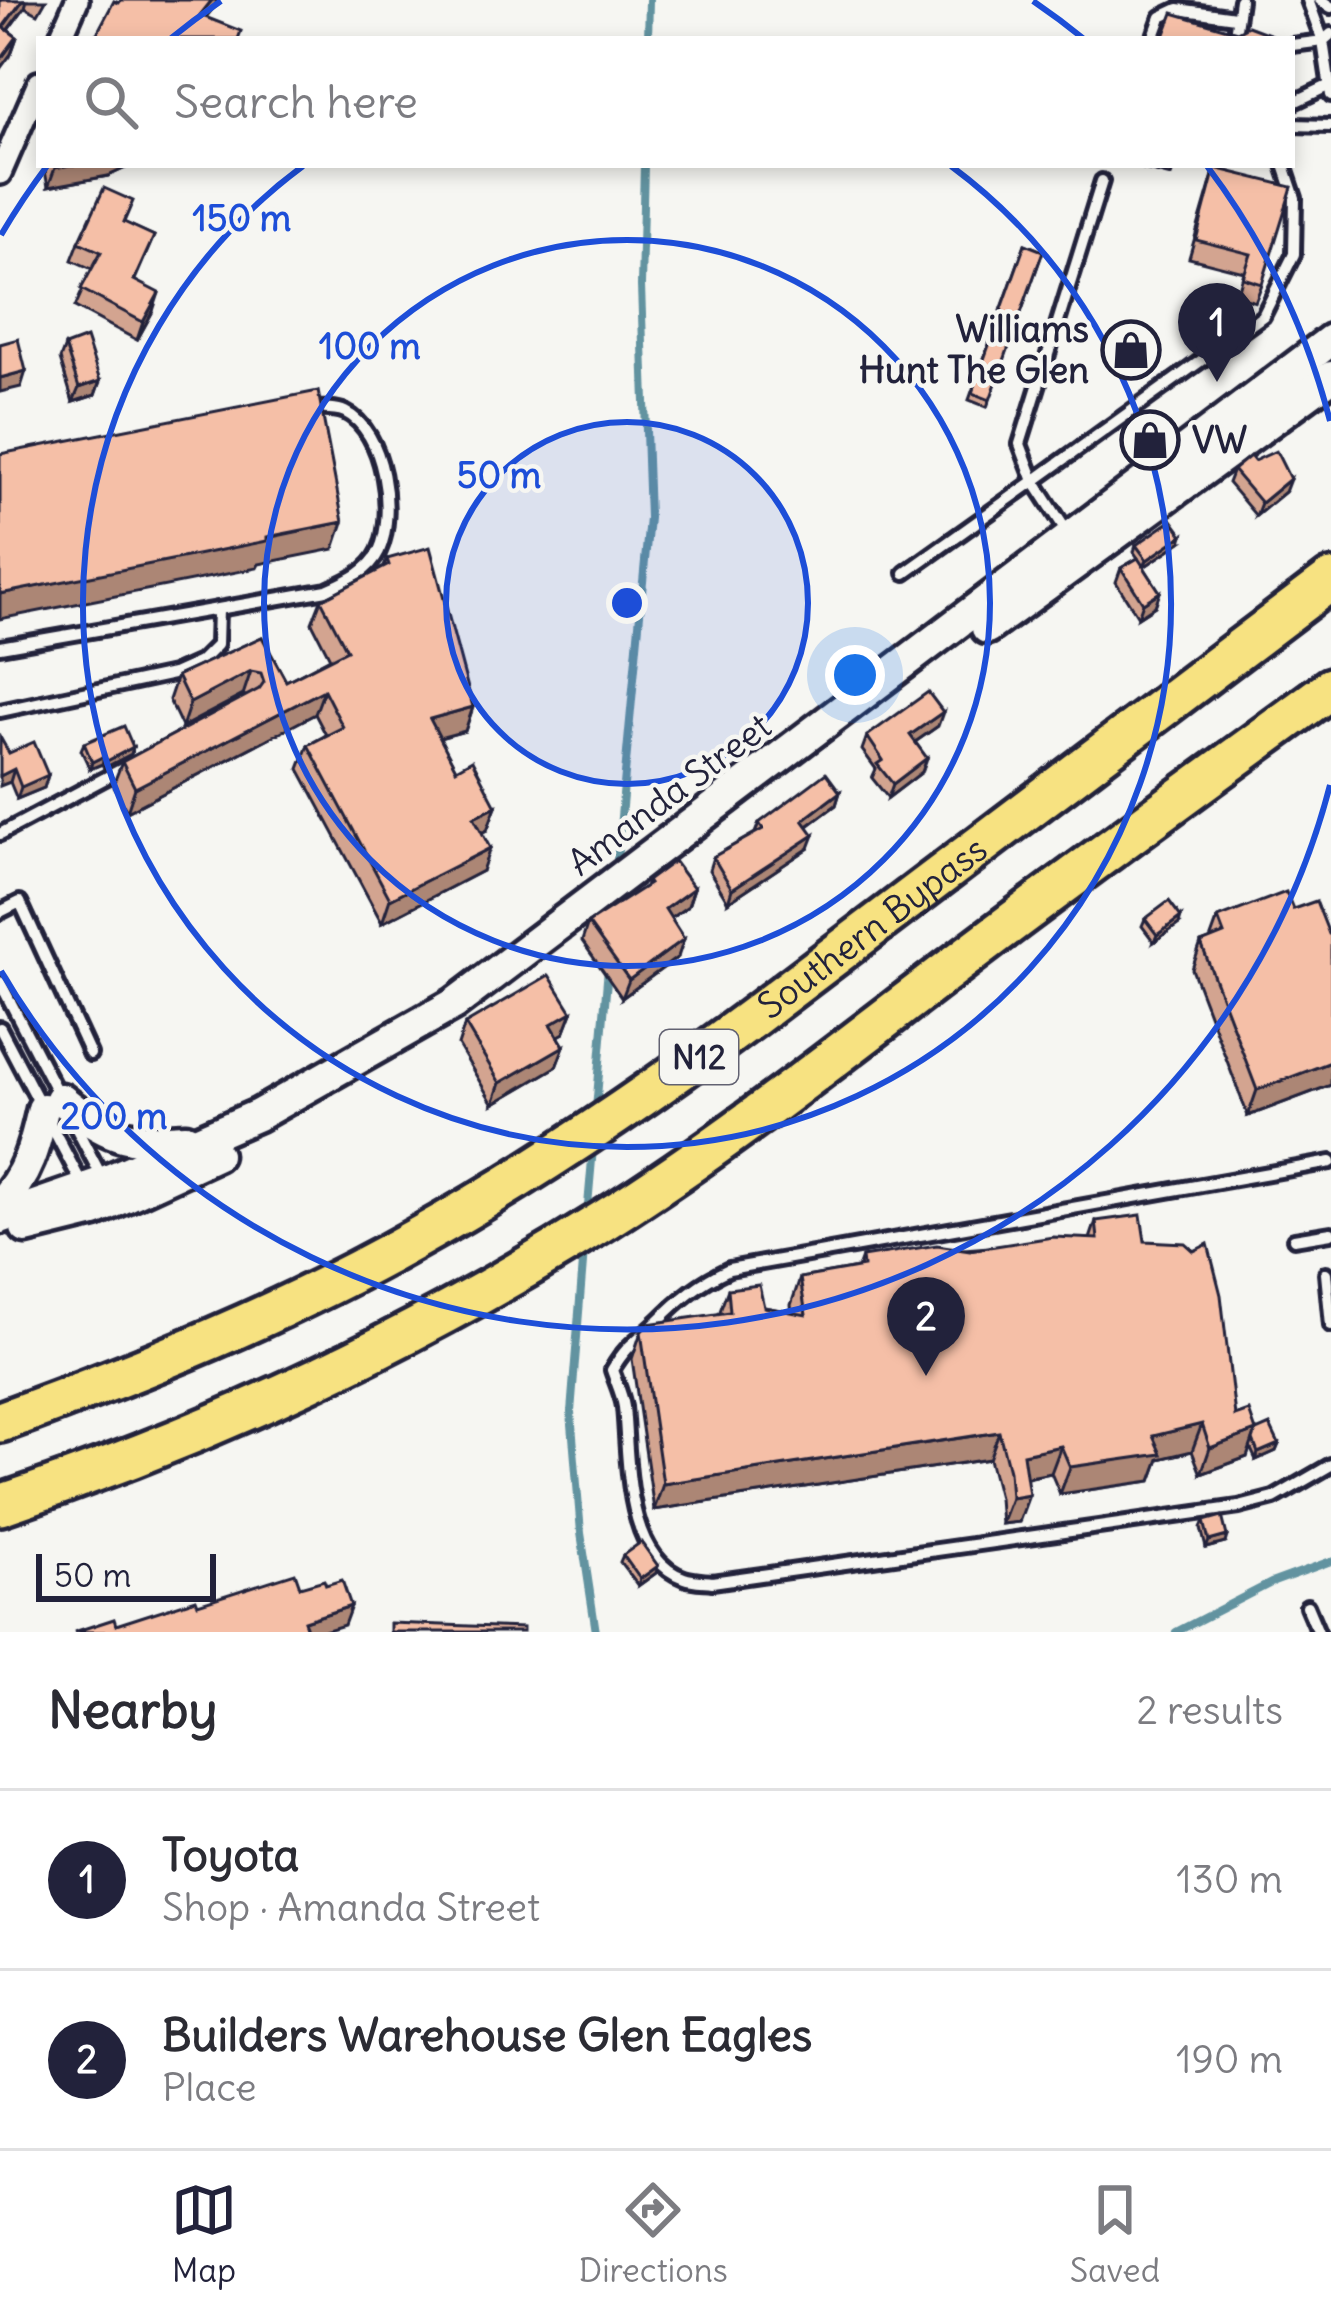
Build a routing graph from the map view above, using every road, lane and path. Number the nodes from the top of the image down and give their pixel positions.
1 (77, 0) edge
2 (1240, 0) edge
3 (1308, 0) edge
4 (1320, 0) edge
5 (1331, 7) edge
6 (1235, 17) junction
7 (1234, 35) edge
8 (61, 36) edge
9 (1154, 36) edge
10 (1327, 37) edge
11 (1295, 44) edge
12 (1330, 85) edge
13 (36, 89) edge
14 (1331, 95) edge
15 (1295, 102) edge
16 (1295, 124) edge
17 (1331, 126) edge
18 (1285, 168) edge
19 (0, 173) edge
20 (1102, 181) dead end
21 (1331, 340) edge
22 (1331, 377) edge
23 (301, 409) edge
24 (1034, 481) junction
25 (1077, 548) junction
26 (905, 573) dead end
27 (1331, 580) edge
28 (218, 609) junction
29 (0, 647) edge
30 (1331, 688) edge
31 (0, 711) edge
32 (143, 758) edge
33 (0, 834) edge
34 (0, 912) edge
35 (0, 982) edge
36 (0, 1028) edge
37 (90, 1054) dead end
38 (52, 1104) junction
39 (211, 1136) junction
40 (1331, 1162) edge
41 (99, 1196) junction
42 (0, 1203) edge
43 (0, 1218) edge
44 (1331, 1233) edge
45 (0, 1235) edge
46 (1294, 1239) dead end
47 (1326, 1273) dead end
48 (1331, 1325) edge
49 (0, 1422) edge
50 (1331, 1465) edge
51 (0, 1505) edge
52 (1307, 1606) dead end
53 (1318, 1632) edge

1 - 8 street
2 - 6 lane
3 - 10 lane
4 - 5 lane
6 - 7 lane
6 - 9 lane
10 - 11 lane
10 - 12 lane
12 - 14 lane
12 - 15 lane
13 - 19 street
16 - 17 lane
18 - 24 lane
20 - 24 lane
21 - 25 street, Amanda Street
22 - 25 street, Amanda Street
23 - 28 lane
24 - 25 lane
24 - 26 lane
25 - 39 street, Amanda Street
25 - 41 street, Amanda Street
27 - 49 highway, Southern Bypass / N12
28 - 29 lane
28 - 31 lane
30 - 51 highway, N12
32 - 33 lane
34 - 37 lane
35 - 38 lane
36 - 38 lane
38 - 39 street
38 - 41 lane
38 - 41 lane
38 - 42 street
39 - 41 street, Amanda Street
40 - 50 lane
41 - 43 street, Amanda Street
41 - 45 street, Amanda Street
44 - 46 lane
47 - 48 lane
52 - 53 lane

